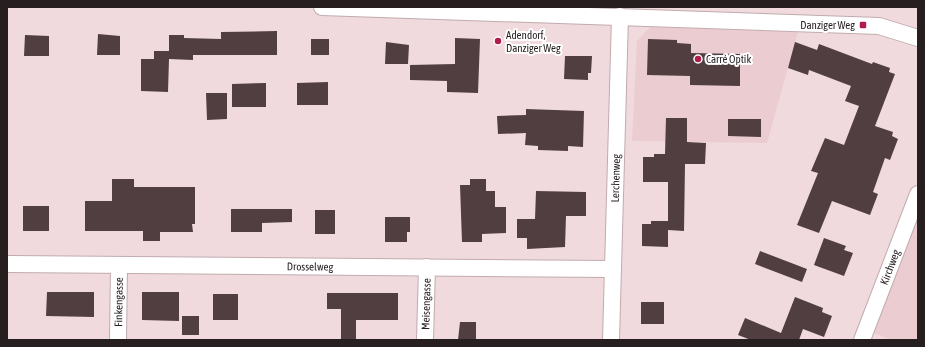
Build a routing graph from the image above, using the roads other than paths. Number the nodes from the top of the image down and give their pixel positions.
1 (322, 7) edge
2 (441, 9) edge
3 (728, 13) edge
4 (620, 16) junction
5 (918, 38) edge
6 (918, 194) edge
7 (912, 230) edge
8 (7, 264) edge
9 (119, 265) junction
10 (427, 267) junction
11 (613, 269) junction
12 (118, 340) edge
13 (425, 340) edge
14 (611, 340) edge
15 (862, 340) edge

1 - 2 street
2 - 4 street
3 - 4 street
3 - 5 street
4 - 11 street, Lerchenweg
6 - 7 street, Kirchweg
7 - 15 street, Kirchweg
8 - 9 street, Drosselweg
9 - 10 street, Drosselweg
9 - 12 street, Finkengasse
10 - 11 street, Drosselweg
10 - 13 street, Meisengasse
11 - 14 street, Lerchenweg

